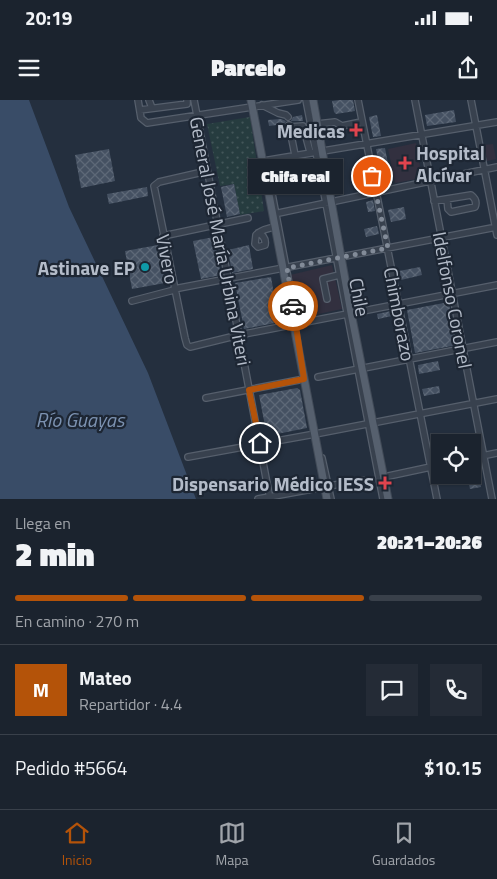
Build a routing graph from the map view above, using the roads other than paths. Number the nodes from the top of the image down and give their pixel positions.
1 (138, 100) edge
2 (149, 100) edge
3 (187, 100) edge
4 (194, 100) edge
5 (298, 100) edge
6 (306, 100) edge
7 (313, 100) edge
8 (358, 100) edge
9 (416, 100) edge
10 (470, 100) edge
11 (253, 103) edge
12 (262, 105) junction
13 (152, 108) junction
14 (140, 110) junction
15 (196, 114) junction
16 (361, 122) junction
17 (497, 122) edge
18 (289, 123) junction
19 (317, 124) junction
20 (476, 126) junction
21 (422, 135) junction
22 (366, 144) junction
23 (315, 151) junction
24 (295, 155) junction
25 (264, 160) junction
26 (497, 167) edge
27 (484, 170) junction
28 (207, 171) junction
29 (430, 181) junction
30 (376, 192) junction
31 (447, 199) junction
32 (434, 201) junction
33 (328, 202) junction
34 (275, 214) junction
35 (248, 218) dead end
36 (217, 224) junction
37 (276, 227) junction
38 (496, 227) edge
39 (258, 233) dead end
40 (164, 236) junction
41 (497, 236) edge
42 (441, 237) junction
43 (388, 248) junction
44 (338, 257) junction
45 (285, 268) junction
46 (339, 275) junction
47 (228, 278) junction
48 (497, 286) edge
49 (174, 290) junction
50 (452, 294) junction
51 (327, 298) dead end
52 (132, 301) dead end
53 (399, 304) junction
54 (349, 313) junction
55 (296, 325) junction
56 (239, 335) junction
57 (497, 342) edge
58 (463, 348) junction
59 (409, 359) junction
60 (360, 369) junction
61 (318, 378) dead end
62 (304, 379) junction
63 (249, 390) junction
64 (206, 398) dead end
65 (497, 399) edge
66 (473, 403) junction
67 (419, 414) junction
68 (370, 423) junction
69 (316, 434) junction
70 (260, 443) junction
71 (497, 453) edge
72 (483, 456) junction
73 (188, 457) dead end
74 (430, 467) junction
75 (384, 477) junction
76 (362, 480) dead end
77 (327, 486) junction
78 (270, 498) edge
79 (258, 499) edge
80 (327, 499) edge
81 (331, 499) edge
82 (383, 499) edge
83 (388, 499) edge
84 (437, 499) edge
85 (492, 499) edge

1 - 14 street
2 - 13 street
3 - 13 street
4 - 15 street, General José María Urbina Viteri
5 - 12 street
6 - 23 street, Chile
7 - 19 main road, Chile
8 - 16 street, Chimborazo
9 - 21 street, Idelfonso Coronel
10 - 20 street
11 - 12 street
11 - 15 street
11 - 25 main road
12 - 18 street
13 - 14 street
14 - 15 street
15 - 28 street, General José María Urbina Viteri
16 - 19 street
16 - 22 street, Chimborazo
17 - 20 street
18 - 23 street
18 - 24 street
19 - 23 main road, Chile
20 - 21 street
20 - 27 street
21 - 22 street
21 - 29 street, Idelfonso Coronel
22 - 23 street
22 - 30 street, Chimborazo
23 - 24 street
23 - 33 main road, Chile
24 - 25 street
25 - 34 main road
26 - 27 street
27 - 29 street
27 - 38 street
28 - 36 street, General José María Urbina Viteri
28 - 40 street, Vivero
29 - 30 street
29 - 32 street, Idelfonso Coronel
30 - 33 street
30 - 43 street, Chimborazo
31 - 31 street
31 - 32 street
32 - 42 street, Idelfonso Coronel
33 - 34 street
33 - 44 main road, Chile
34 - 37 main road
34 - 45 street
35 - 36 street
36 - 40 street
36 - 47 street, General José María Urbina Viteri
37 - 39 street
37 - 45 main road
38 - 41 street
38 - 42 street
40 - 49 street, Vivero
42 - 43 street
42 - 50 street, Idelfonso Coronel
43 - 44 street
43 - 53 street, Chimborazo
44 - 45 street
44 - 46 street, Chile
44 - 54 main road, Chile
45 - 47 street
45 - 55 main road
46 - 51 street
46 - 54 street, Chile
47 - 49 street
47 - 56 street, General José María Urbina Viteri
48 - 50 street
49 - 52 street
49 - 56 street, Vivero
50 - 53 street
50 - 58 street, Idelfonso Coronel
53 - 54 street
53 - 59 street, Chimborazo
54 - 55 street
54 - 60 main road, Chile
55 - 56 street
55 - 62 main road
55 - 69 street
56 - 63 street, General José María Urbina Viteri
57 - 58 street
58 - 59 street
58 - 66 street, Idelfonso Coronel
59 - 60 street
59 - 67 street, Chimborazo
60 - 61 street
60 - 68 main road, Chile
62 - 63 street
62 - 69 main road
63 - 64 street
63 - 70 street, General José María Urbina Viteri
65 - 66 street
66 - 67 street
66 - 72 street, Idelfonso Coronel
67 - 68 street
67 - 74 street, Chimborazo
68 - 69 street
68 - 75 main road, Chile
68 - 82 street, Chile
69 - 70 street
69 - 77 main road
70 - 73 street
70 - 78 street, General José María Urbina Viteri
71 - 72 street
72 - 85 street, Idelfonso Coronel
74 - 75 street
74 - 84 street, Chimborazo
75 - 83 main road, Chile
76 - 77 street
77 - 78 street
77 - 80 main road
77 - 81 street
78 - 79 street

